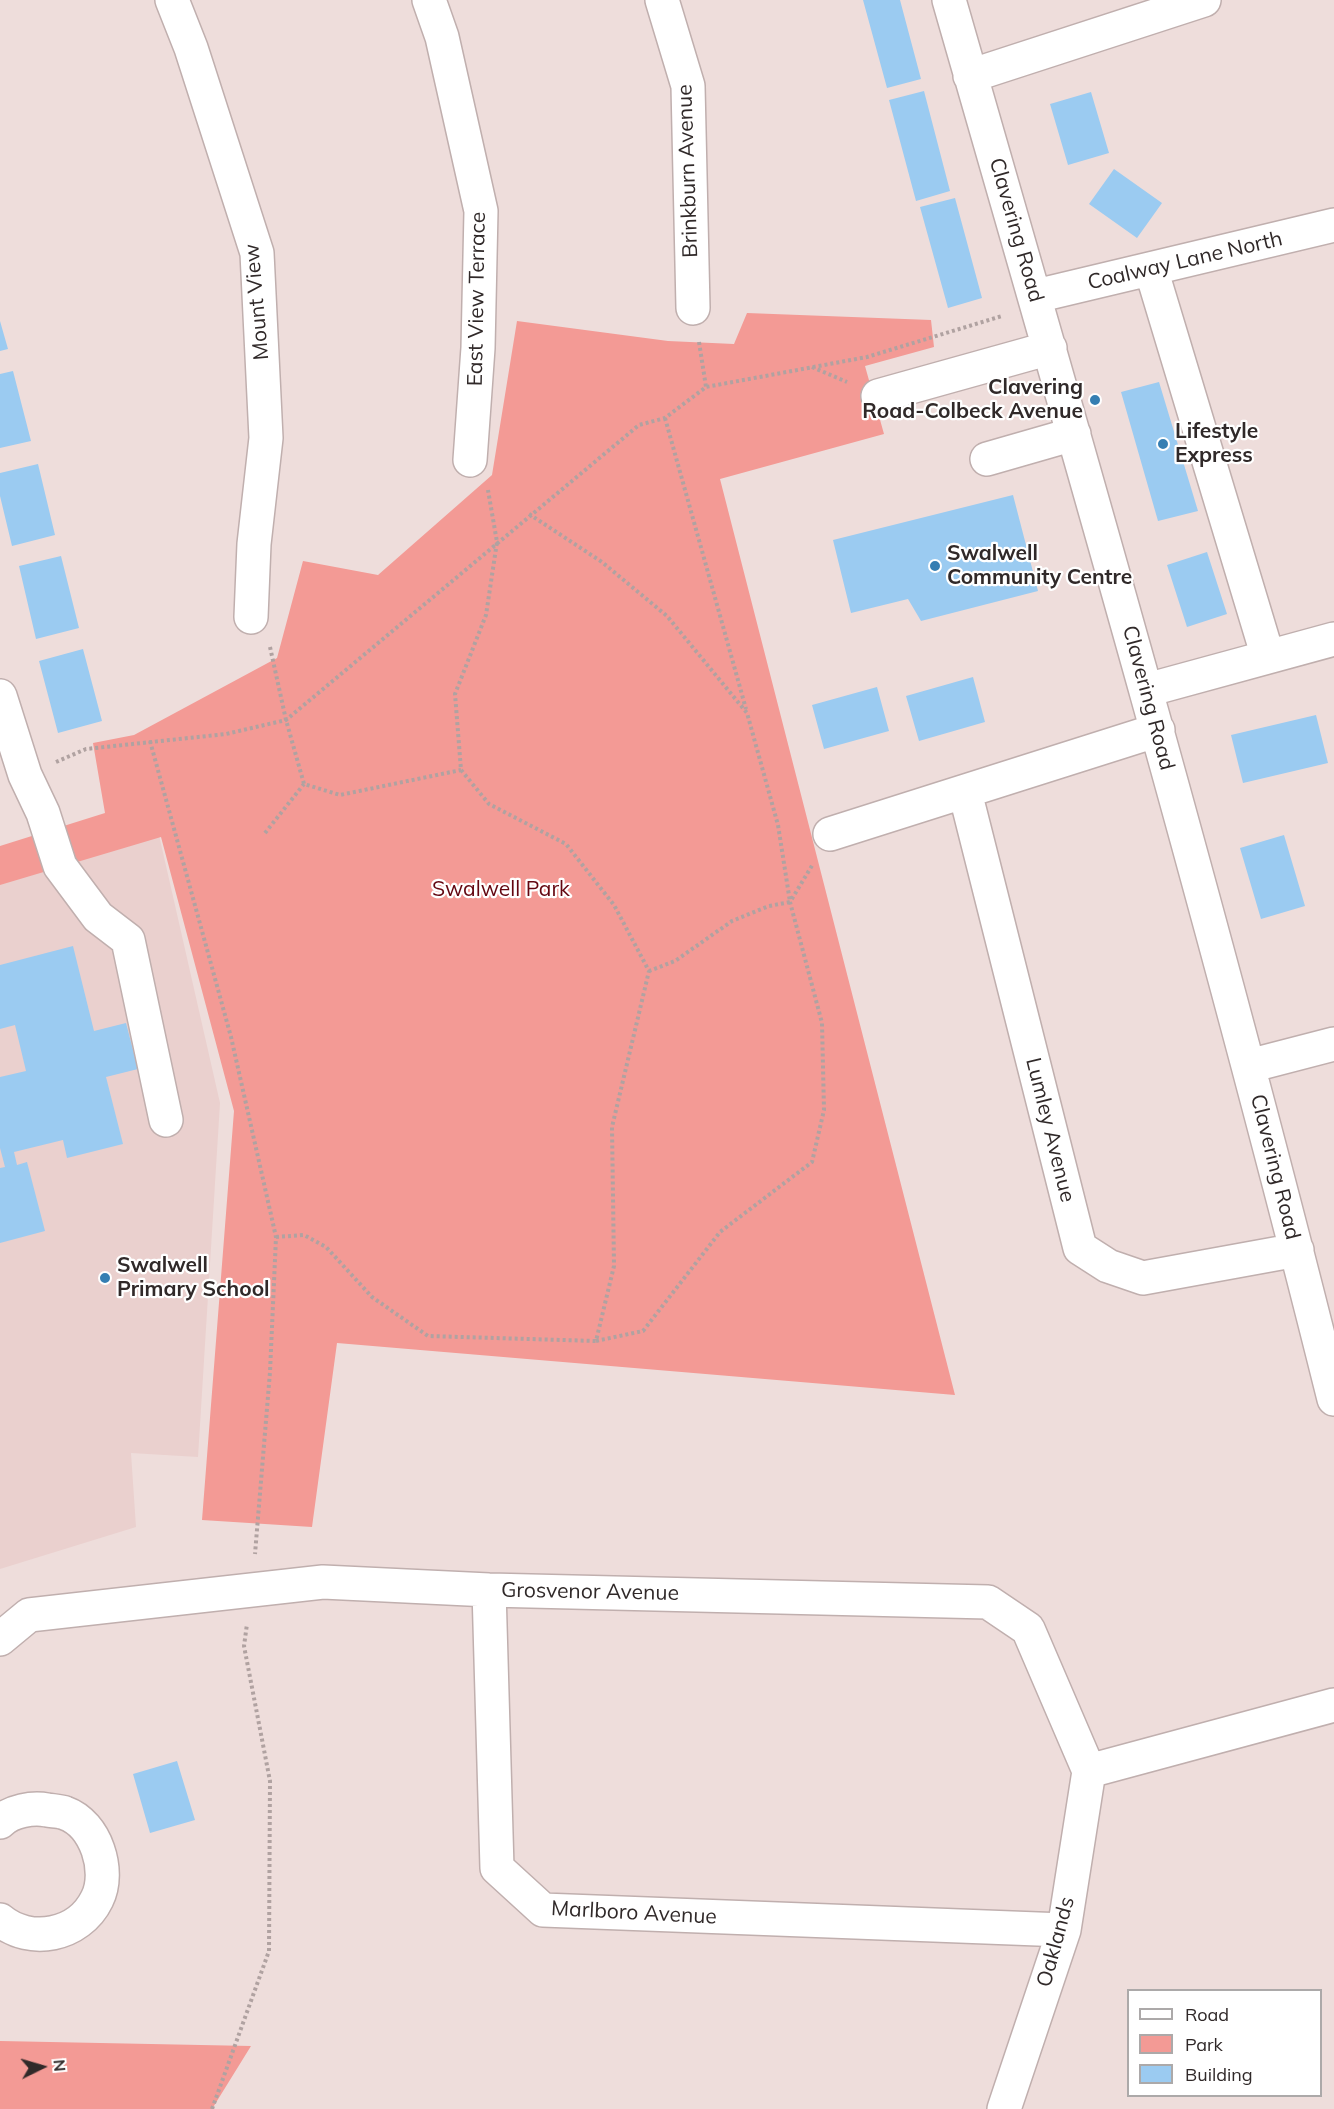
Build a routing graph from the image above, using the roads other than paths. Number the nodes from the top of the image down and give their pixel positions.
1 (171, 0) edge
2 (429, 0) edge
3 (662, 0) edge
4 (949, 0) edge
5 (1204, 0) edge
6 (970, 76) junction
7 (1334, 225) edge
8 (1151, 269) junction
9 (1036, 296) junction
10 (693, 308) road end
11 (1050, 348) junction
12 (878, 396) dead end
13 (1074, 434) junction
14 (987, 459) dead end
15 (470, 460) road end
16 (251, 617) road end
17 (1334, 639) edge
18 (1268, 657) junction
19 (1147, 690) junction
20 (0, 696) edge
21 (1158, 730) junction
22 (965, 792) junction
23 (830, 834) road end
24 (1334, 1044) edge
25 (1249, 1066) junction
26 (166, 1120) dead end
27 (1297, 1250) junction
28 (1334, 1399) edge
29 (489, 1590) junction
30 (0, 1639) edge
31 (1334, 1705) edge
32 (1089, 1771) junction
33 (1, 1817) edge
34 (0, 1920) edge
35 (1064, 1930) junction
36 (1004, 2109) edge

1 - 16 street, Mount View
2 - 15 street, East View Terrace
3 - 10 street, Brinkburn Avenue
4 - 6 street, Clavering Road
5 - 6 street
6 - 9 street, Clavering Road
7 - 8 street, Coalway Lane North
8 - 9 street, Coalway Lane North
8 - 18 street
9 - 11 street, Clavering Road
11 - 12 street
11 - 13 street, Clavering Road
13 - 14 street
13 - 19 street, Clavering Road
17 - 18 street
18 - 19 street
19 - 21 street, Clavering Road
20 - 26 street
21 - 22 street
21 - 25 street, Clavering Road
22 - 23 street
22 - 27 street, Lumley Avenue
24 - 25 street
25 - 27 street, Clavering Road
27 - 28 street, Clavering Road
29 - 30 street, Grosvenor Avenue
29 - 32 street, Grosvenor Avenue
29 - 35 street, Marlboro Avenue
31 - 32 street
32 - 35 street, Oaklands
33 - 34 street
35 - 36 street, Oaklands

